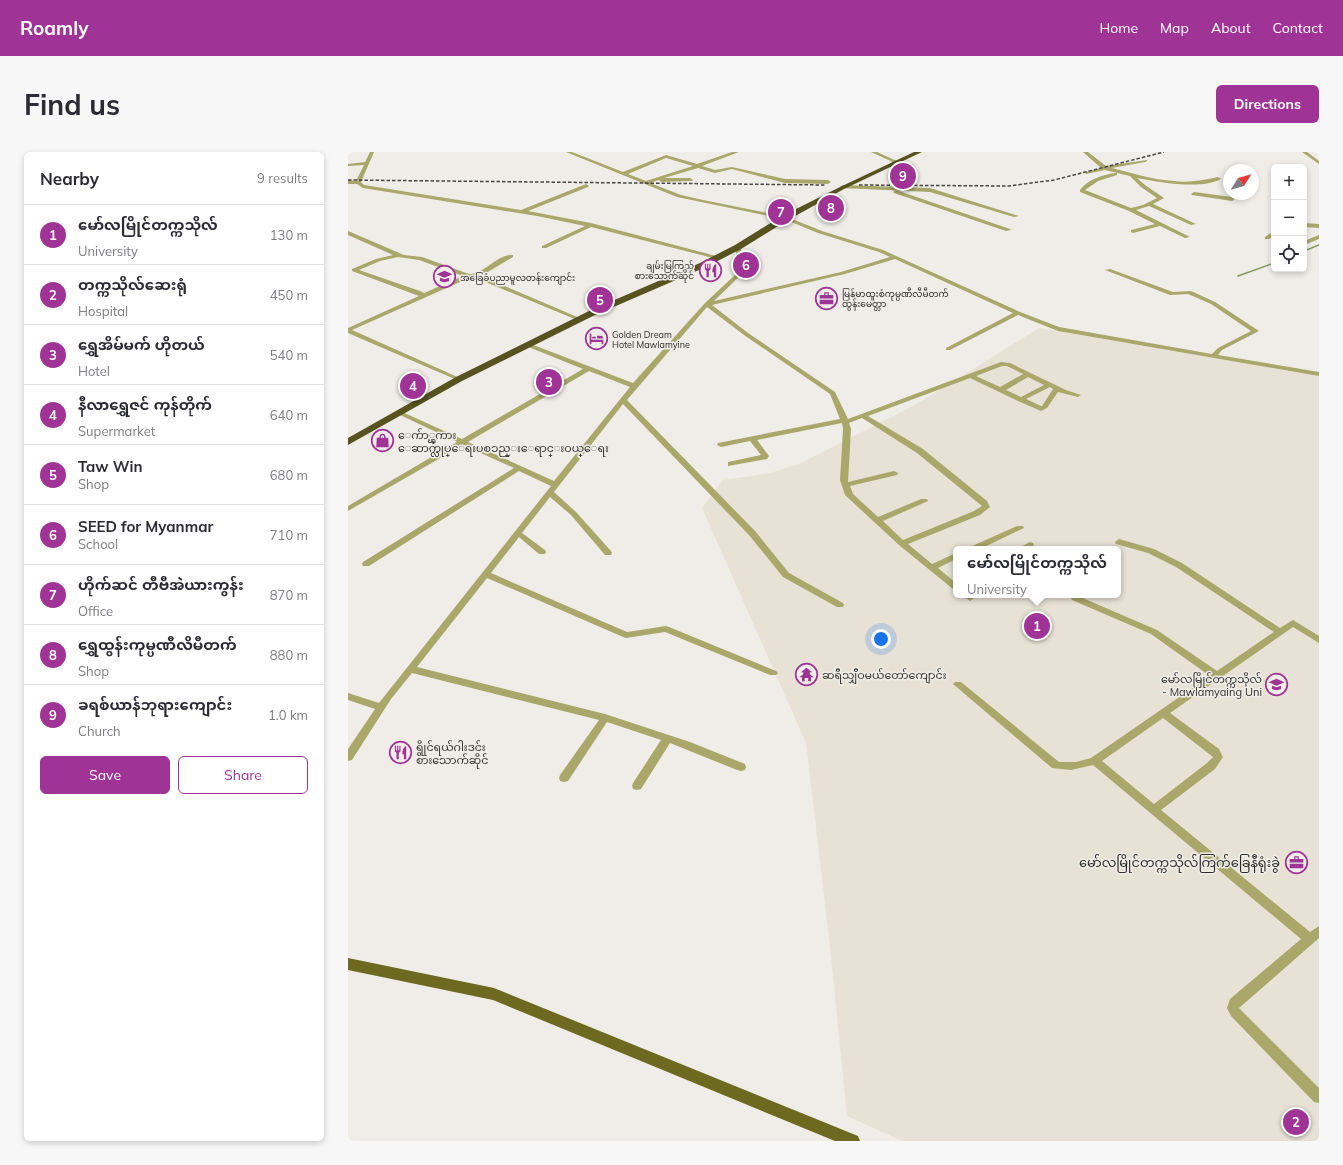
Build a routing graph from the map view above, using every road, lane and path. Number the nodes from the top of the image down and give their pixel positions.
1 (372, 152) edge
2 (568, 152) edge
3 (737, 152) edge
4 (873, 152) edge
5 (919, 152) edge
6 (1085, 152) edge
7 (1304, 152) edge
8 (1146, 161) dead end
9 (897, 162) junction
10 (366, 163) junction
11 (1319, 163) edge
12 (348, 165) edge
13 (697, 166) junction
14 (1105, 168) junction
15 (1088, 173) dead end
16 (623, 174) junction
17 (1115, 174) dead end
18 (1132, 175) junction
19 (817, 177) dead end
20 (653, 180) junction
21 (690, 180) dead end
22 (1218, 180) dead end
23 (348, 182) edge
24 (358, 183) junction
25 (645, 183) junction
26 (1174, 183) junction
27 (840, 184) junction
28 (586, 186) dead end
29 (888, 189) junction
30 (1194, 194) junction
31 (1223, 198) edge
32 (1195, 200) dead end
33 (1149, 204) junction
34 (1131, 210) junction
35 (522, 211) junction
36 (1016, 216) dead end
37 (785, 218) junction
38 (1161, 224) junction
39 (1193, 224) dead end
40 (591, 225) junction
41 (1307, 225) edge
42 (1319, 226) edge
43 (1008, 230) dead end
44 (1133, 231) dead end
45 (348, 232) edge
46 (1271, 235) edge
47 (1187, 237) dead end
48 (1319, 237) edge
49 (1267, 238) dead end
50 (1307, 242) edge
51 (544, 247) dead end
52 (738, 247) junction
53 (400, 254) junction
54 (511, 256) dead end
55 (717, 257) junction
56 (896, 258) junction
57 (1108, 270) dead end
58 (468, 276) junction
59 (477, 276) junction
60 (424, 296) junction
61 (707, 304) junction
62 (1018, 314) junction
63 (579, 319) junction
64 (348, 331) edge
65 (528, 344) junction
66 (948, 349) dead end
67 (1213, 356) junction
68 (589, 368) junction
69 (1028, 374) junction
70 (1319, 374) edge
71 (969, 375) junction
72 (459, 379) junction
73 (1048, 385) junction
74 (634, 386) junction
75 (1057, 389) junction
76 (1000, 390) junction
77 (1078, 395) dead end
78 (1020, 400) junction
79 (624, 401) junction
80 (398, 412) junction
81 (864, 416) junction
82 (845, 421) junction
83 (752, 439) junction
84 (348, 442) edge
85 (463, 442) junction
86 (721, 445) dead end
87 (731, 464) dead end
88 (520, 468) junction
89 (894, 473) dead end
90 (556, 485) junction
91 (845, 486) junction
92 (550, 493) junction
93 (924, 501) dead end
94 (348, 508) edge
95 (876, 521) junction
96 (1020, 528) dead end
97 (518, 533) junction
98 (1119, 542) dead end
99 (902, 543) junction
100 (980, 546) edge
101 (542, 552) dead end
102 (608, 553) dead end
103 (953, 557) edge
104 (366, 564) dead end
105 (932, 567) junction
106 (486, 574) junction
107 (952, 579) edge
108 (1075, 598) dead end
109 (840, 605) dead end
110 (1280, 632) junction
111 (1319, 640) edge
112 (410, 669) junction
113 (773, 673) dead end
114 (1216, 676) junction
115 (958, 684) dead end
116 (348, 696) edge
117 (381, 707) junction
118 (1162, 714) junction
119 (605, 718) junction
120 (667, 739) junction
121 (348, 757) edge
122 (1095, 761) junction
123 (742, 767) dead end
124 (564, 778) dead end
125 (637, 786) dead end
126 (1154, 810) junction
127 (1315, 935) edge
128 (348, 964) edge
129 (1319, 1097) edge
130 (853, 1141) edge

1 - 10 street
2 - 16 street
3 - 13 street
4 - 9 street
5 - 9 highway
6 - 14 street
7 - 11 street
8 - 14 street
9 - 27 highway
10 - 12 street
10 - 24 street
13 - 16 street
13 - 19 street
13 - 20 street
14 - 15 street
14 - 18 street
16 - 25 street
17 - 34 street
18 - 26 street
18 - 33 street
20 - 21 street
20 - 25 street
22 - 26 street
23 - 24 street
24 - 35 street
25 - 37 street
26 - 30 street
27 - 29 street
27 - 37 highway
28 - 35 street
29 - 36 street
29 - 43 street
30 - 31 street
30 - 32 street
33 - 34 street
33 - 39 street
34 - 38 street
35 - 40 street
37 - 52 highway
37 - 56 street
38 - 44 street
38 - 47 street
40 - 51 street
40 - 55 street
41 - 42 street
45 - 53 street
46 - 49 street
48 - 50 street
52 - 55 highway
52 - 61 street
53 - 58 street
53 - 60 street
54 - 59 street
55 - 63 highway
56 - 61 street
56 - 62 street
57 - 67 street
58 - 59 street
58 - 60 street
59 - 63 street
60 - 64 street
61 - 74 street
61 - 82 street
62 - 66 street
62 - 67 street
63 - 65 highway
64 - 72 street
65 - 68 street
65 - 72 highway
67 - 70 street
68 - 74 street
68 - 85 street
69 - 71 street
69 - 73 street
69 - 76 street
71 - 76 street
71 - 81 street
72 - 80 highway
73 - 75 street
73 - 78 street
74 - 79 street
75 - 77 street
75 - 78 street
76 - 78 street
79 - 90 street
79 - 109 street
80 - 84 highway
80 - 85 street
81 - 82 street
81 - 99 street
82 - 83 street
82 - 91 street
83 - 86 street
83 - 87 street
85 - 88 street
85 - 94 street
88 - 90 street
88 - 104 street
89 - 91 street
90 - 92 street
91 - 95 street
92 - 97 street
92 - 102 street
93 - 95 street
95 - 99 street
96 - 100 street
97 - 101 street
97 - 106 street
98 - 110 street
99 - 105 street
103 - 105 street
105 - 107 street
106 - 112 street
106 - 113 street
108 - 114 street
110 - 111 street
110 - 114 street
112 - 117 street
112 - 119 street
114 - 118 street
115 - 122 street
116 - 117 street
117 - 121 street
118 - 122 street
118 - 126 street
119 - 120 street
119 - 124 street
120 - 123 street
120 - 125 street
122 - 126 street
126 - 127 street
127 - 129 street
128 - 130 main road

